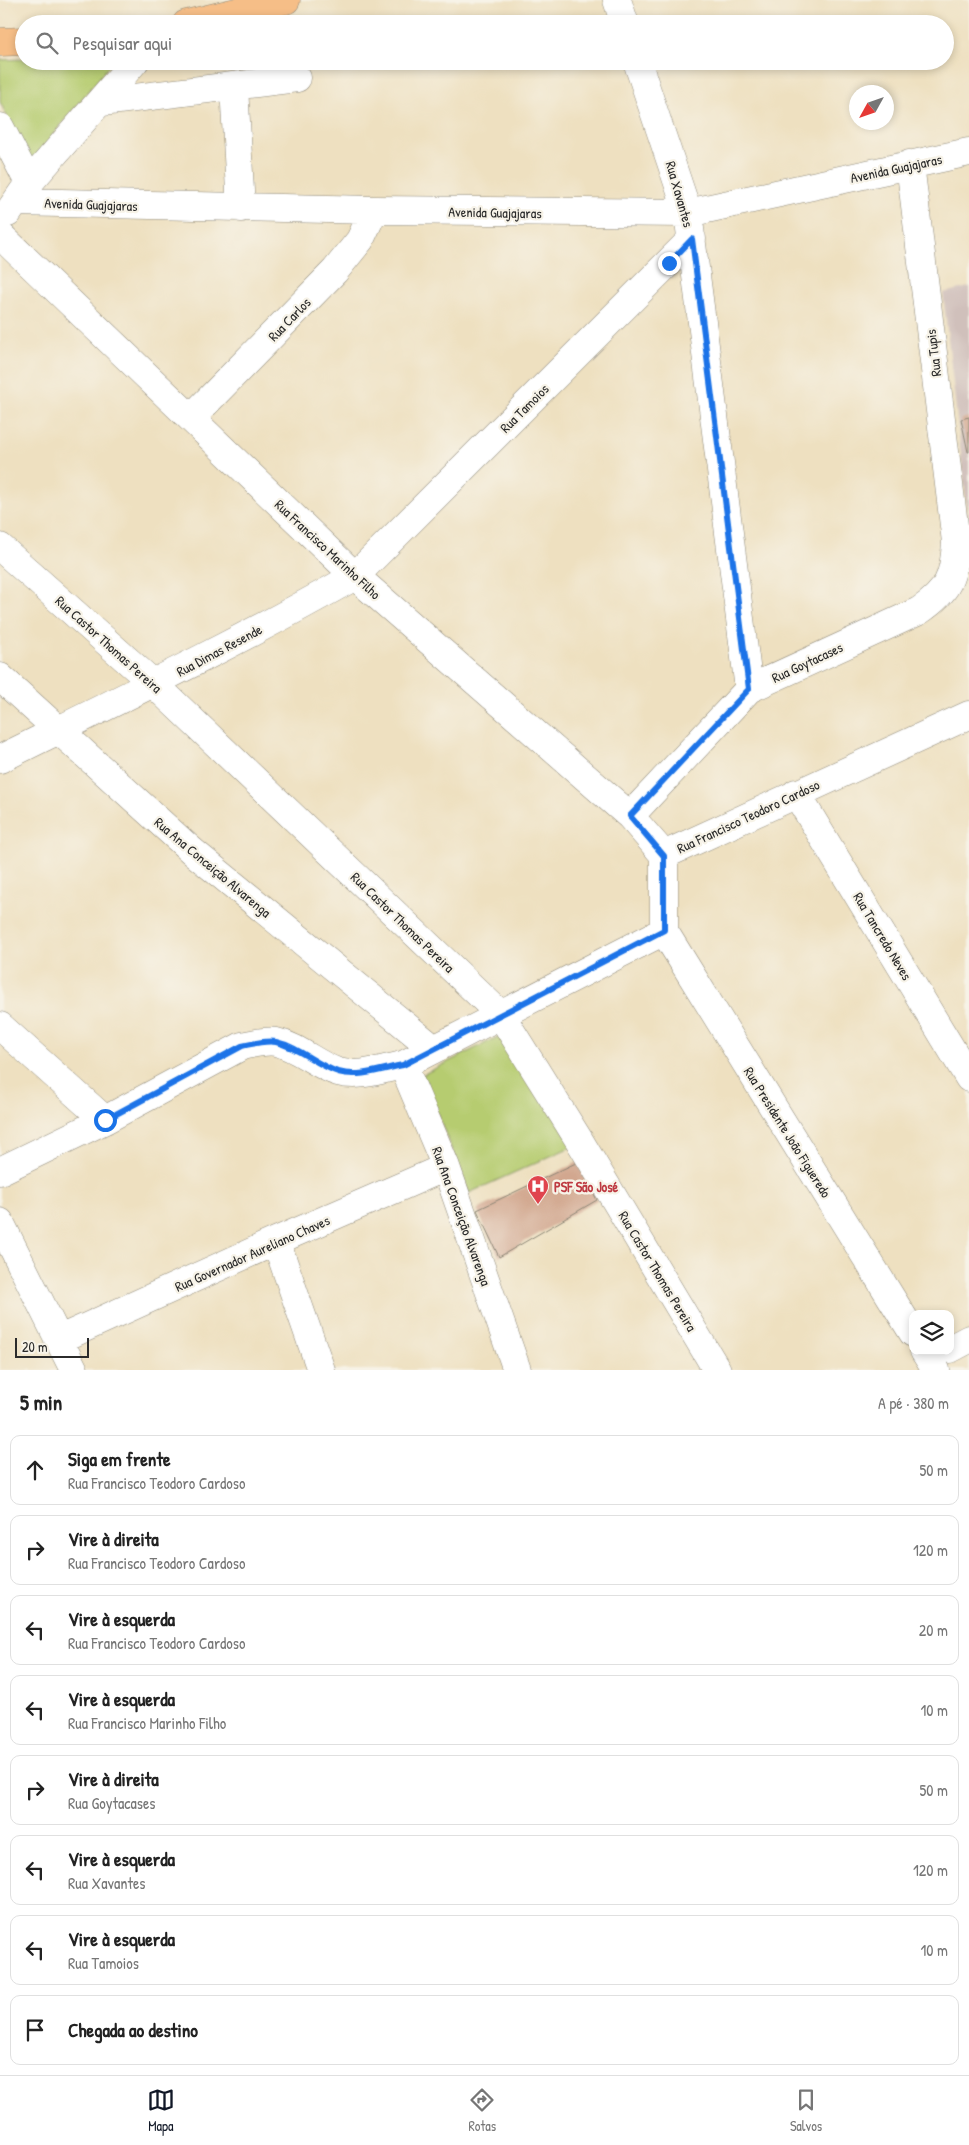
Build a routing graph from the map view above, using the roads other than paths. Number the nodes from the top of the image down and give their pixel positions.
1 (286, 0) edge
2 (617, 0) edge
3 (224, 15) edge
4 (622, 15) edge
5 (15, 41) edge
6 (0, 42) edge
7 (129, 70) edge
8 (640, 70) edge
9 (296, 78) dead end
10 (234, 87) junction
11 (102, 102) junction
12 (0, 127) edge
13 (969, 152) edge
14 (910, 164) junction
15 (22, 192) junction
16 (241, 208) junction
17 (374, 210) junction
18 (688, 212) junction
19 (0, 224) edge
20 (0, 235) edge
21 (692, 239) junction
22 (191, 418) junction
23 (956, 542) joint
24 (0, 546) edge
25 (355, 576) junction
26 (0, 677) edge
27 (154, 684) junction
28 (749, 689) junction
29 (967, 719) edge
30 (58, 731) junction
31 (0, 759) edge
32 (796, 793) junction
33 (630, 816) junction
34 (664, 856) junction
35 (664, 930) junction
36 (501, 1014) junction
37 (0, 1026) edge
38 (434, 1049) junction
39 (403, 1065) junction
40 (969, 1078) edge
41 (105, 1120) junction
42 (446, 1167) junction
43 (0, 1171) edge
44 (0, 1222) edge
45 (276, 1241) junction
46 (909, 1327) edge
47 (969, 1339) edge
48 (58, 1340) junction
49 (937, 1356) edge
50 (74, 1370) edge
51 (321, 1370) edge
52 (517, 1370) edge
53 (717, 1370) edge

1 - 3 main road
2 - 4 street
5 - 6 main road
7 - 11 street
8 - 18 street, Rua Xavantes
9 - 10 street
10 - 11 street
10 - 16 street
11 - 15 street
12 - 15 street
13 - 14 street, Avenida Guajajaras
14 - 18 street, Avenida Guajajaras
14 - 23 street, Rua Tupis
15 - 16 street, Avenida Guajajaras
15 - 19 street
16 - 17 street, Avenida Guajajaras
17 - 18 street, Avenida Guajajaras
17 - 22 street, Rua Carlos
18 - 21 street, Rua Xavantes
20 - 22 street, Rua Francisco Marinho Filho
21 - 25 street, Rua Tamoios
21 - 28 street, Rua Xavantes
22 - 25 street, Rua Francisco Marinho Filho
23 - 28 street, Rua Goytacases
24 - 27 street, Rua Castor Thomas Pereira
25 - 27 street, Rua Dimas Resende
25 - 33 street, Rua Francisco Marinho Filho
26 - 30 street, Rua Ana Conceição Alvarenga
27 - 30 street, Rua Dimas Resende
27 - 36 street, Rua Castor Thomas Pereira
28 - 33 street, Rua Goytacases
29 - 32 street, Rua Francisco Teodoro Cardoso
30 - 31 street, Rua Dimas Resende
30 - 38 street, Rua Ana Conceição Alvarenga
32 - 34 street, Rua Francisco Teodoro Cardoso
32 - 40 street, Rua Tancredo Neves
33 - 34 street, Rua Francisco Marinho Filho
34 - 35 street, Rua Francisco Teodoro Cardoso
35 - 36 street
35 - 46 street, Rua Presidente João Figueredo
36 - 38 street
36 - 53 street, Rua Castor Thomas Pereira
37 - 41 street
38 - 39 street
39 - 41 street
39 - 42 street, Rua Ana Conceição Alvarenga
41 - 43 street
42 - 45 street, Rua Governador Aureliano Chaves
42 - 52 street, Rua Ana Conceição Alvarenga
44 - 48 street
45 - 48 street, Rua Governador Aureliano Chaves
45 - 51 street
47 - 49 street
48 - 50 street

